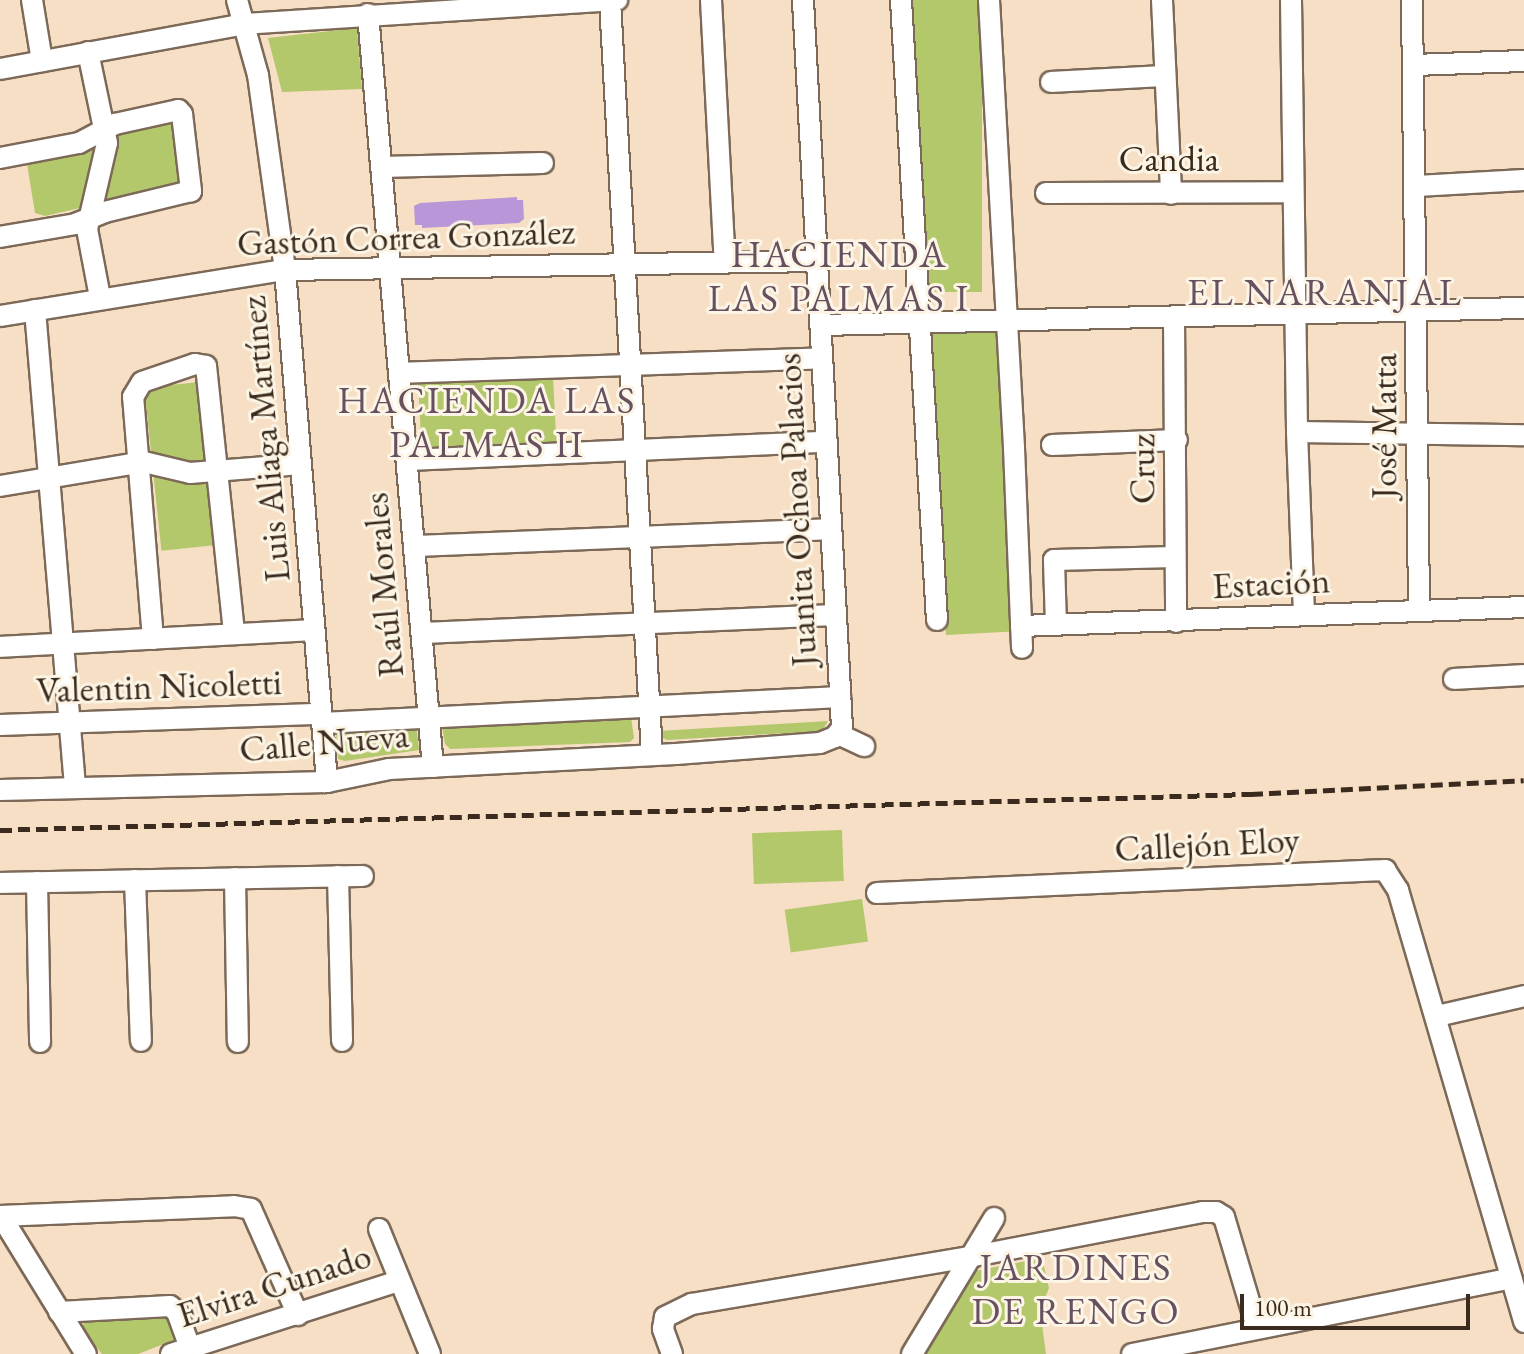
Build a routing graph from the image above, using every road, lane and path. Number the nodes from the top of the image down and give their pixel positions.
1 (32, 0) edge
2 (237, 0) edge
3 (617, 0) edge
4 (711, 0) edge
5 (803, 0) edge
6 (901, 0) edge
7 (989, 0) edge
8 (1162, 0) edge
9 (1291, 0) edge
10 (1412, 0) edge
11 (610, 1) edge
12 (368, 14) junction
13 (244, 24) junction
14 (88, 52) junction
15 (42, 61) junction
16 (1524, 61) edge
17 (1414, 65) junction
18 (0, 69) edge
19 (1163, 76) junction
20 (1051, 82) dead end
21 (104, 129) junction
22 (0, 158) edge
23 (543, 163) dead end
24 (381, 167) junction
25 (1524, 180) edge
26 (1417, 186) junction
27 (1292, 192) junction
28 (1046, 193) dead end
29 (1171, 194) junction
30 (88, 218) junction
31 (0, 237) edge
32 (817, 261) junction
33 (725, 263) junction
34 (625, 264) junction
35 (390, 268) junction
36 (285, 270) junction
37 (100, 297) junction
38 (1524, 308) edge
39 (35, 310) junction
40 (1418, 312) junction
41 (1297, 315) junction
42 (0, 316) edge
43 (1174, 317) junction
44 (1006, 321) junction
45 (917, 323) junction
46 (821, 325) junction
47 (822, 358) junction
48 (630, 362) junction
49 (399, 373) junction
50 (1418, 431) junction
51 (1297, 432) junction
52 (1524, 435) edge
53 (1177, 440) junction
54 (827, 442) junction
55 (1052, 445) dead end
56 (635, 452) junction
57 (407, 460) junction
58 (138, 463) junction
59 (301, 464) junction
60 (217, 471) junction
61 (48, 480) junction
62 (0, 486) edge
63 (831, 529) junction
64 (640, 534) junction
65 (414, 546) junction
66 (1175, 557) junction
67 (1524, 607) edge
68 (1419, 611) junction
69 (836, 615) junction
70 (1304, 615) junction
71 (937, 620) dead end
72 (645, 621) junction
73 (1176, 622) junction
74 (1056, 625) junction
75 (1021, 626) junction
76 (314, 630) junction
77 (422, 633) junction
78 (234, 634) junction
79 (153, 639) junction
80 (63, 644) junction
81 (0, 647) edge
82 (1022, 648) dead end
83 (1524, 675) edge
84 (1454, 679) dead end
85 (840, 697) junction
86 (649, 706) junction
87 (429, 717) junction
88 (322, 718) junction
89 (69, 722) junction
90 (0, 725) edge
91 (840, 731) junction
92 (864, 746) dead end
93 (652, 755) junction
94 (433, 767) junction
95 (327, 782) junction
96 (75, 787) junction
97 (0, 790) edge
98 (338, 876) junction
99 (363, 876) dead end
100 (235, 878) junction
101 (135, 880) junction
102 (37, 882) junction
103 (0, 883) edge
104 (877, 893) dead end
105 (1524, 996) edge
106 (1437, 1016) junction
107 (141, 1041) dead end
108 (342, 1041) dead end
109 (40, 1042) dead end
110 (238, 1042) dead end
111 (0, 1216) edge
112 (994, 1218) dead end
113 (379, 1229) dead end
114 (969, 1257) junction
115 (1513, 1263) edge
116 (399, 1281) junction
117 (59, 1312) junction
118 (298, 1315) junction
119 (1524, 1322) edge
120 (1257, 1328) junction
121 (180, 1351) edge
122 (86, 1354) edge
123 (430, 1354) edge
124 (672, 1354) edge
125 (912, 1354) edge
126 (1132, 1354) edge

1 - 15 street
2 - 13 street, Luis Aliaga Martínez
3 - 11 street
4 - 33 street
5 - 32 street, Juanita Ochoa Palacios
6 - 45 street
7 - 44 street
8 - 19 street
9 - 27 street
10 - 17 street, José Matta
11 - 12 street
11 - 34 street
12 - 13 street
12 - 24 street, Raúl Morales
13 - 14 street
13 - 36 street, Luis Aliaga Martínez
14 - 15 street
14 - 21 street
15 - 18 street
16 - 17 street
17 - 26 street, José Matta
19 - 20 street
19 - 29 street
21 - 22 street
21 - 30 street
21 - 30 street
23 - 24 street
24 - 35 street, Raúl Morales
25 - 26 street
26 - 40 street, José Matta
27 - 29 street, Candia
27 - 41 street
28 - 29 street, Candia
30 - 31 street
30 - 37 street
32 - 33 street, Gastón Correa González
32 - 46 street, Juanita Ochoa Palacios
33 - 34 street, Gastón Correa González
34 - 35 street, Gastón Correa González
34 - 48 street
35 - 36 street, Gastón Correa González
35 - 49 street, Raúl Morales
36 - 37 street, Gastón Correa González
36 - 59 street, Luis Aliaga Martínez
37 - 39 street, Gastón Correa González
38 - 40 street
39 - 42 street, Gastón Correa González
39 - 61 street
40 - 41 street
40 - 50 street, José Matta
41 - 43 street
41 - 51 street
43 - 44 street
43 - 53 street, Cruz
44 - 45 street
44 - 75 street
45 - 46 street
45 - 71 street
46 - 47 street, Juanita Ochoa Palacios
47 - 48 street
47 - 54 street, Juanita Ochoa Palacios
48 - 49 street
48 - 56 street
49 - 57 street, Raúl Morales
50 - 51 street
50 - 52 street
50 - 68 street, José Matta
51 - 70 street
53 - 55 street
53 - 66 street, Cruz
54 - 56 street
54 - 63 street, Juanita Ochoa Palacios
56 - 57 street
56 - 64 street
57 - 65 street, Raúl Morales
58 - 60 street
58 - 60 street
58 - 61 street
58 - 79 street
59 - 60 street
59 - 76 street, Luis Aliaga Martínez
60 - 78 street
61 - 62 street
61 - 80 street
63 - 64 street
63 - 69 street, Juanita Ochoa Palacios
64 - 65 street
64 - 72 street
65 - 77 street, Raúl Morales
66 - 73 street, Cruz
66 - 74 street
67 - 68 street, Estación
68 - 70 street, Estación
69 - 72 street
69 - 85 street, Juanita Ochoa Palacios
70 - 73 street, Estación
72 - 77 street
72 - 86 street
73 - 74 street, Estación
74 - 75 street, Estación
75 - 82 street
76 - 78 street
76 - 88 street, Luis Aliaga Martínez
77 - 87 street, Raúl Morales
78 - 79 street
79 - 80 street
80 - 81 street
80 - 89 street
83 - 84 street
85 - 86 street, Valentin Nicoletti
85 - 91 street, Juanita Ochoa Palacios
86 - 87 street, Valentin Nicoletti
86 - 93 street
87 - 88 street, Valentin Nicoletti
87 - 94 street, Raúl Morales
88 - 89 street, Valentin Nicoletti
88 - 95 street, Luis Aliaga Martínez
89 - 90 street, Valentin Nicoletti
89 - 96 street
91 - 92 street
91 - 93 street, Calle Nueva
93 - 94 street, Calle Nueva
94 - 95 street, Calle Nueva
95 - 96 street, Calle Nueva
96 - 97 street, Calle Nueva
98 - 99 street
98 - 100 street
98 - 108 street
100 - 101 street
100 - 110 street
101 - 102 street
101 - 107 street
102 - 103 street
102 - 109 street
104 - 106 street, Callejón Eloy
105 - 106 street
106 - 115 street
111 - 117 street
111 - 118 street
112 - 114 street
113 - 116 street
114 - 120 street
114 - 124 street
114 - 125 street
115 - 119 street
115 - 120 street
116 - 118 street, Elvira Cunado
116 - 123 street
117 - 121 street
117 - 122 street
118 - 121 street, Elvira Cunado
120 - 126 street

